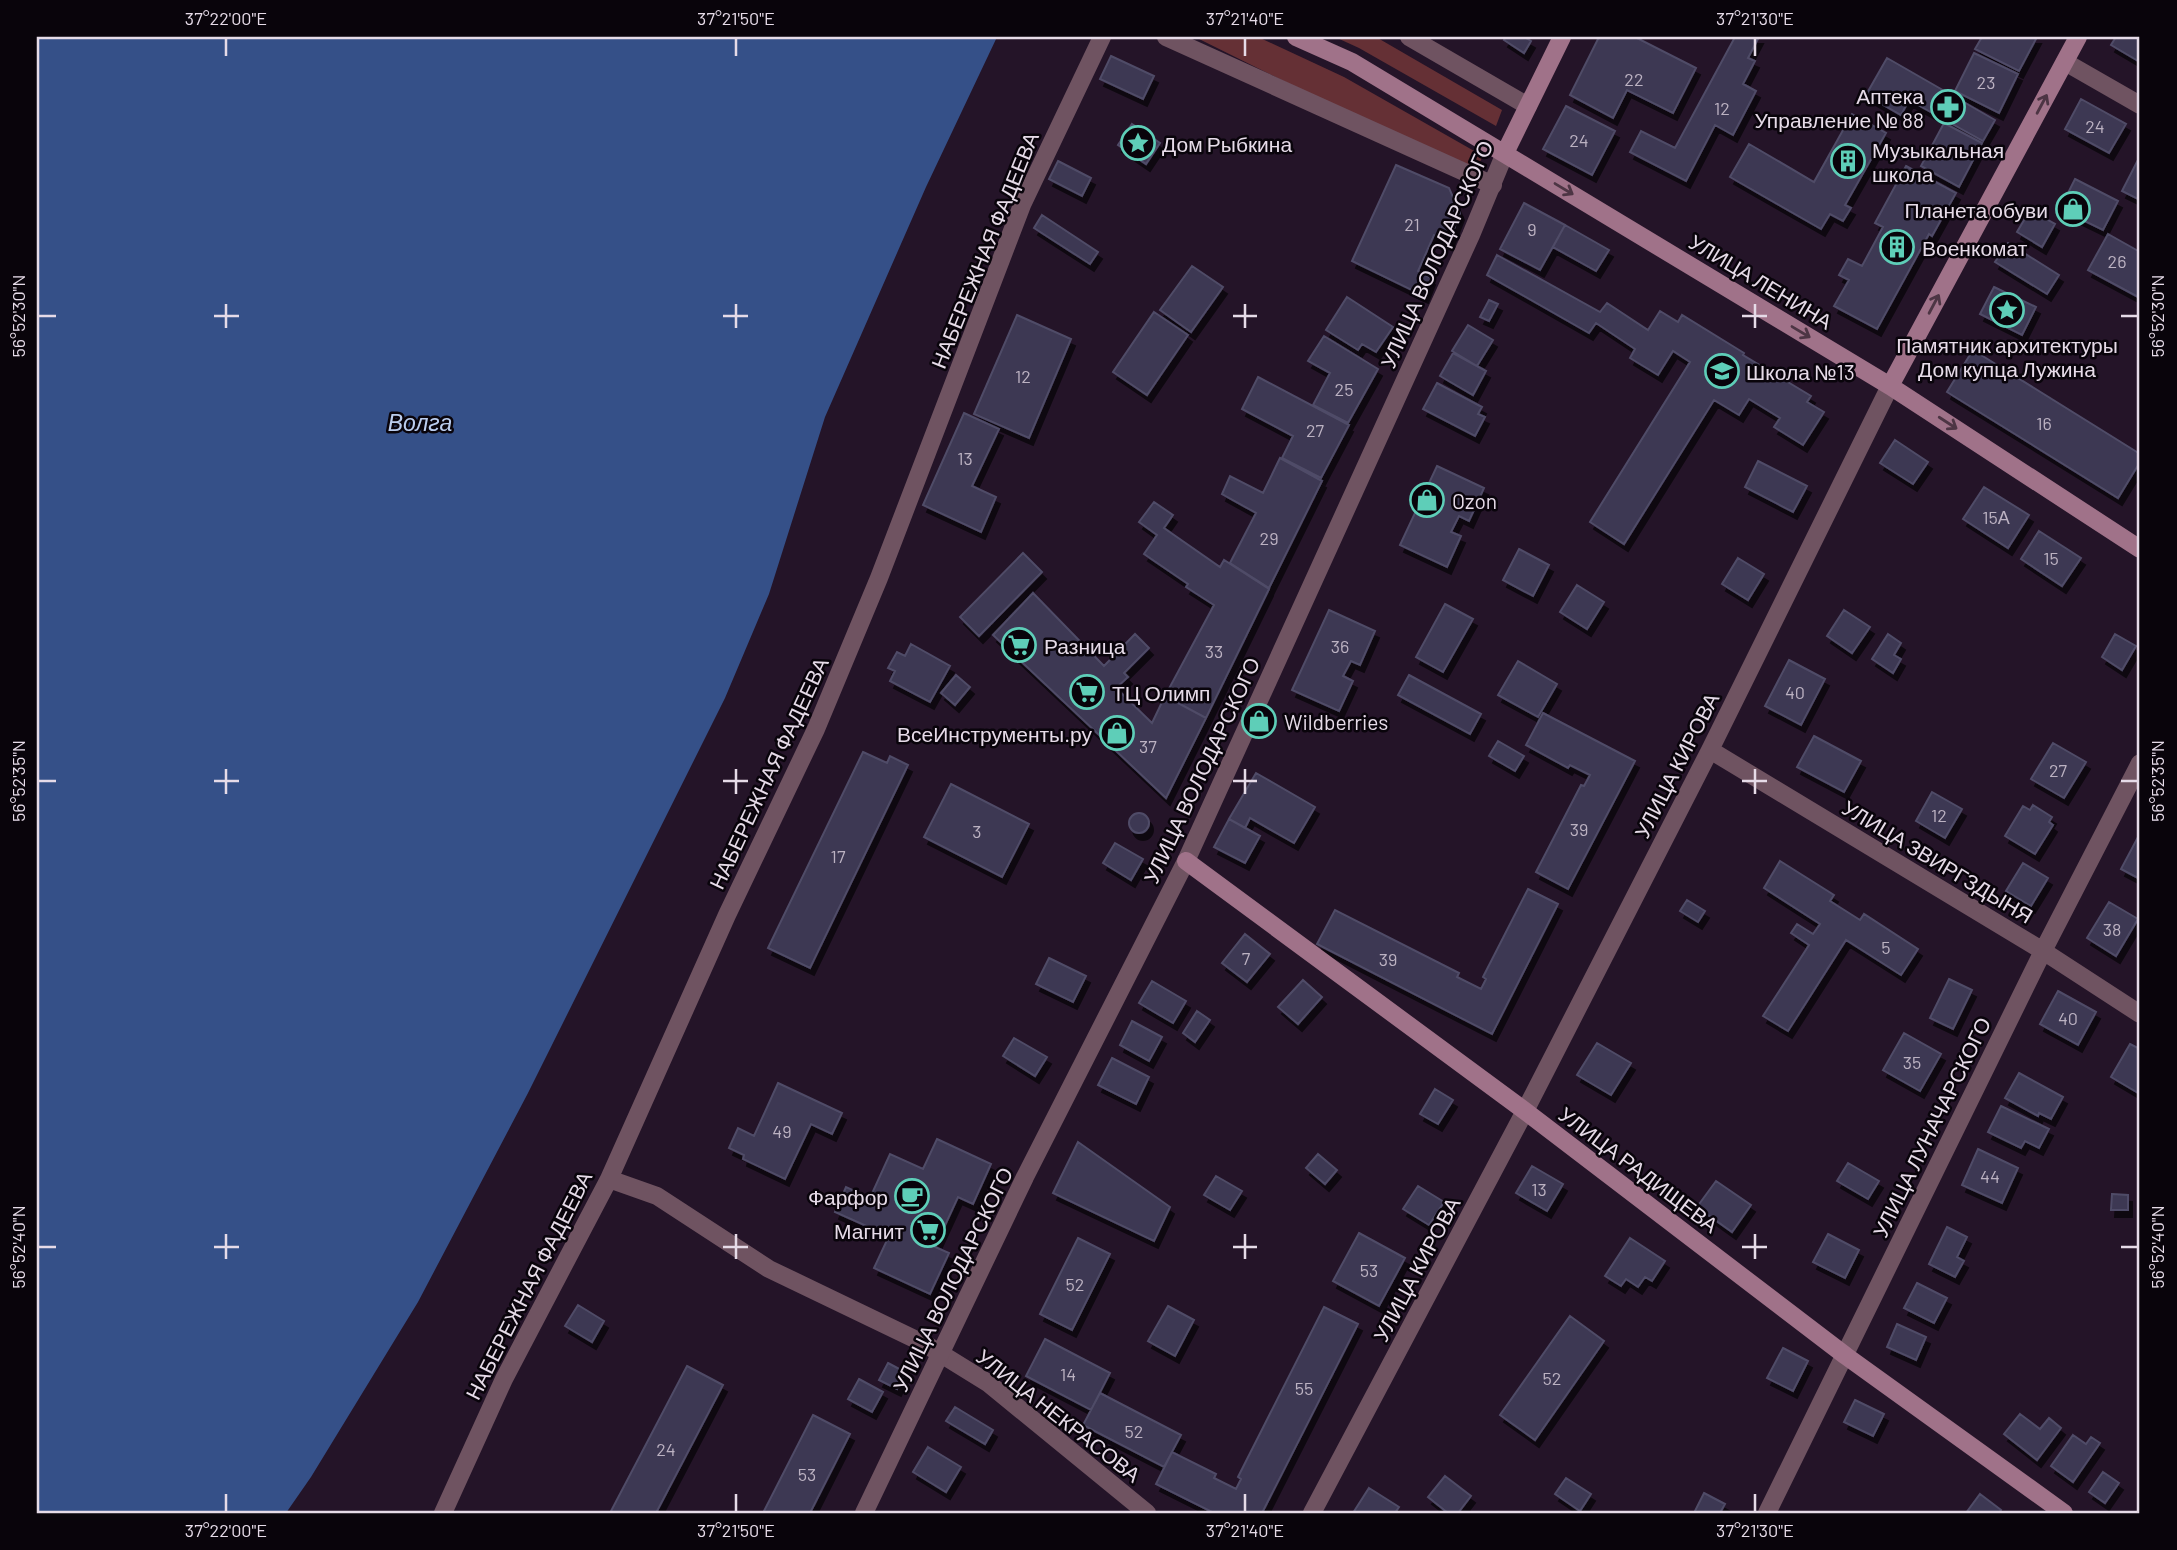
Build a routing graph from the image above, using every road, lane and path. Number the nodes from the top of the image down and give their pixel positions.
1 (1102, 37) edge
2 (1166, 37) edge
3 (1296, 37) edge
4 (1409, 37) edge
5 (1562, 37) edge
6 (2078, 37) edge
7 (2065, 62) junction
8 (2140, 105) edge
9 (1528, 106) junction
10 (1505, 153) junction
11 (1493, 185) junction
12 (1891, 386) junction
13 (2140, 549) edge
14 (1710, 750) junction
15 (2140, 763) edge
16 (1186, 861) junction
17 (2043, 951) junction
18 (2140, 1014) edge
19 (1525, 1111) junction
20 (609, 1179) junction
21 (942, 1354) junction
22 (1846, 1356) junction
23 (443, 1513) edge
24 (864, 1513) edge
25 (1147, 1513) edge
26 (1312, 1513) edge
27 (1767, 1513) edge
28 (2064, 1513) edge

1 - 20 street, НАБЕРЕЖНАЯ ФАДЕЕВА
2 - 11 street
3 - 10 main road, УЛИЦА ЛЕНИНА
4 - 9 street
5 - 9 main road, УЛИЦА ВОЛОДАРСКОГО
6 - 7 main road, УЛИЦА КИРОВА
7 - 8 street
12 -> 7 main road, УЛИЦА КИРОВА
9 - 10 main road, УЛИЦА ВОЛОДАРСКОГО
10 - 11 street, УЛИЦА ВОЛОДАРСКОГО
10 -> 12 main road, УЛИЦА ЛЕНИНА
11 - 16 street, УЛИЦА ВОЛОДАРСКОГО
12 -> 13 main road, УЛИЦА ЛЕНИНА
12 - 14 street, УЛИЦА КИРОВА
14 - 17 street, УЛИЦА ЗВИРГЗДЫНЯ
14 - 19 street, УЛИЦА КИРОВА
15 - 17 street, УЛИЦА ЛУНАЧАРСКОГО
16 - 19 main road, УЛИЦА РАДИЩЕВА
16 - 21 street, УЛИЦА ВОЛОДАРСКОГО
17 - 18 street, УЛИЦА ЗВИРГЗДЫНЯ
17 - 22 street, УЛИЦА ЛУНАЧАРСКОГО
19 - 22 main road, УЛИЦА РАДИЩЕВА
19 - 26 street, УЛИЦА КИРОВА
20 - 21 street, УЛИЦА НЕКРАСОВА
20 - 23 street, НАБЕРЕЖНАЯ ФАДЕЕВА
21 - 24 street, УЛИЦА ВОЛОДАРСКОГО
21 - 25 street, УЛИЦА НЕКРАСОВА
22 - 27 street, УЛИЦА ЛУНАЧАРСКОГО
22 - 28 main road, УЛИЦА РАДИЩЕВА

